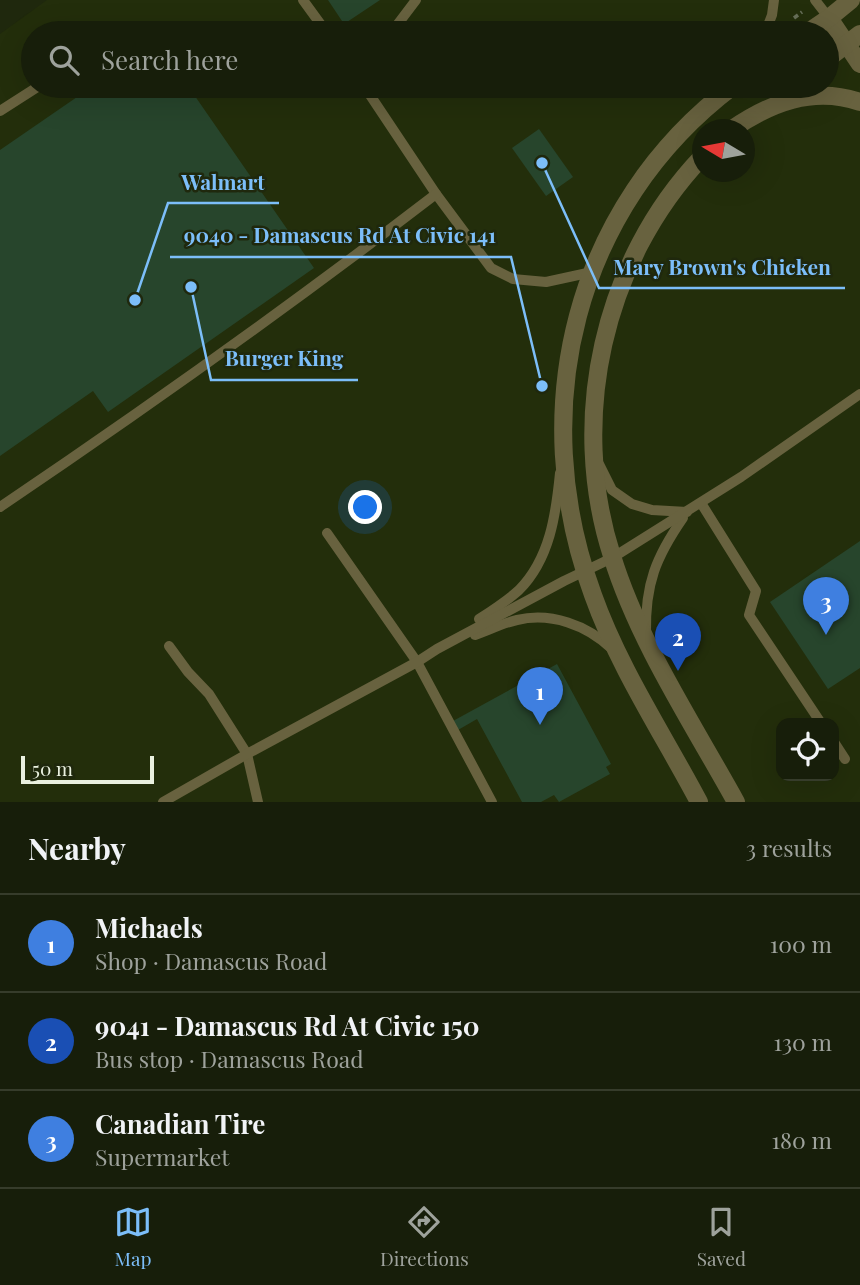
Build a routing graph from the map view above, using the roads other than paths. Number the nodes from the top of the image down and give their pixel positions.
1 (303, 0) edge
2 (416, 0) edge
3 (774, 0) edge
4 (815, 0) edge
5 (850, 0) edge
6 (829, 18) junction
7 (318, 21) edge
8 (400, 21) edge
9 (770, 21) edge
10 (822, 21) edge
11 (832, 21) edge
12 (839, 27) edge
13 (853, 39) edge
14 (839, 50) edge
15 (860, 64) edge
16 (839, 97) edge
17 (21, 98) edge
18 (373, 98) edge
19 (719, 98) edge
20 (772, 98) edge
21 (798, 98) edge
22 (860, 102) edge
23 (0, 111) edge
24 (744, 119) edge
25 (749, 119) edge
26 (692, 169) edge
27 (436, 194) junction
28 (592, 272) junction
29 (860, 394) edge
30 (563, 453) junction
31 (594, 454) junction
32 (701, 503) junction
33 (0, 507) edge
34 (687, 512) junction
35 (327, 533) dead end
36 (612, 558) junction
37 (585, 572) junction
38 (646, 639) junction
39 (169, 646) dead end
40 (437, 649) junction
41 (417, 662) junction
42 (623, 662) junction
43 (818, 718) edge
44 (839, 750) edge
45 (247, 754) junction
46 (845, 759) dead end
47 (163, 802) edge
48 (258, 802) edge
49 (492, 802) edge
50 (699, 802) edge
51 (736, 802) edge

1 - 7 lane
2 - 8 lane
3 - 9 lane
4 - 6 lane
5 - 6 street
6 - 10 street
6 - 11 street
12 - 13 street
13 - 14 street
13 - 15 street
16 - 22 street
17 - 23 lane
18 - 27 lane
19 - 28 street
20 - 24 street
21 - 25 street
26 - 31 street
27 - 28 lane
27 - 33 lane
28 - 30 street
29 - 32 lane
30 - 37 street
30 - 40 lane
31 - 34 lane
31 - 36 street
32 - 34 lane
32 - 43 lane
34 - 36 lane
34 - 38 lane
35 - 41 lane
36 - 37 lane
36 - 38 street
37 - 40 lane
37 - 42 street
38 - 51 street
39 - 45 lane
40 - 41 lane
40 - 42 lane
41 - 45 lane
41 - 49 lane
42 - 50 street
44 - 46 lane
45 - 47 lane
45 - 48 lane

